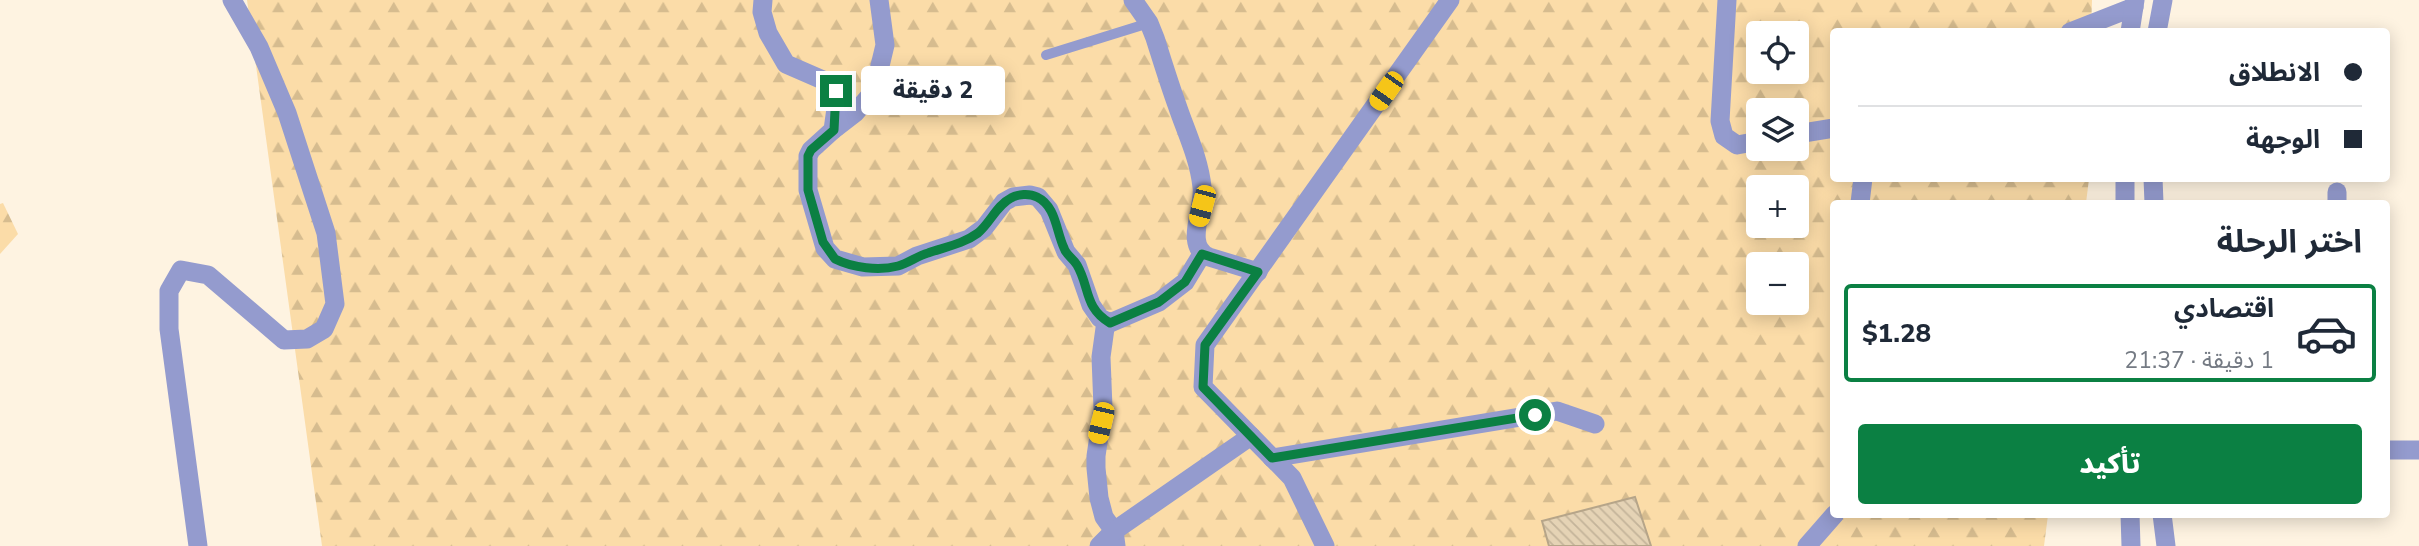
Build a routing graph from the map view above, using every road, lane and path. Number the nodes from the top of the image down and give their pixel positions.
1 (232, 0) edge
2 (763, 0) edge
3 (879, 0) edge
4 (1133, 0) edge
5 (1450, 0) edge
6 (1727, 0) edge
7 (2163, 0) edge
8 (2135, 3) edge
9 (1149, 23) junction
10 (2079, 28) edge
11 (2131, 28) edge
12 (2158, 28) edge
13 (1046, 55) dead end
14 (1830, 129) edge
15 (834, 130) junction
16 (1809, 132) edge
17 (1746, 143) edge
18 (1863, 182) edge
19 (2125, 182) edge
20 (2153, 182) edge
21 (1860, 200) edge
22 (2125, 200) edge
23 (2154, 200) edge
24 (1202, 254) junction
25 (1258, 272) junction
26 (1106, 321) junction
27 (1595, 424) dead end
28 (1251, 436) junction
29 (2390, 450) edge
30 (2419, 450) edge
31 (1272, 458) junction
32 (1832, 518) edge
33 (2130, 518) edge
34 (2162, 518) edge
35 (1115, 538) edge
36 (198, 546) edge
37 (1099, 546) edge
38 (1325, 546) edge
39 (1807, 546) edge
40 (2131, 546) edge
41 (2166, 546) edge

1 - 36 street
2 - 15 street
3 - 15 street
4 - 9 street
5 - 25 street
6 - 17 street
7 - 12 street
8 - 10 street
8 - 11 street
9 - 13 lane
9 - 24 street
14 - 16 street
15 - 26 street
18 - 21 street
19 - 22 street
20 - 23 street
24 - 25 street
24 - 26 street
25 - 28 street
26 - 35 street
27 - 31 street
28 - 31 street
28 - 35 street
29 - 30 street
31 - 38 street
32 - 39 street
33 - 40 street
34 - 41 street
35 - 37 street

